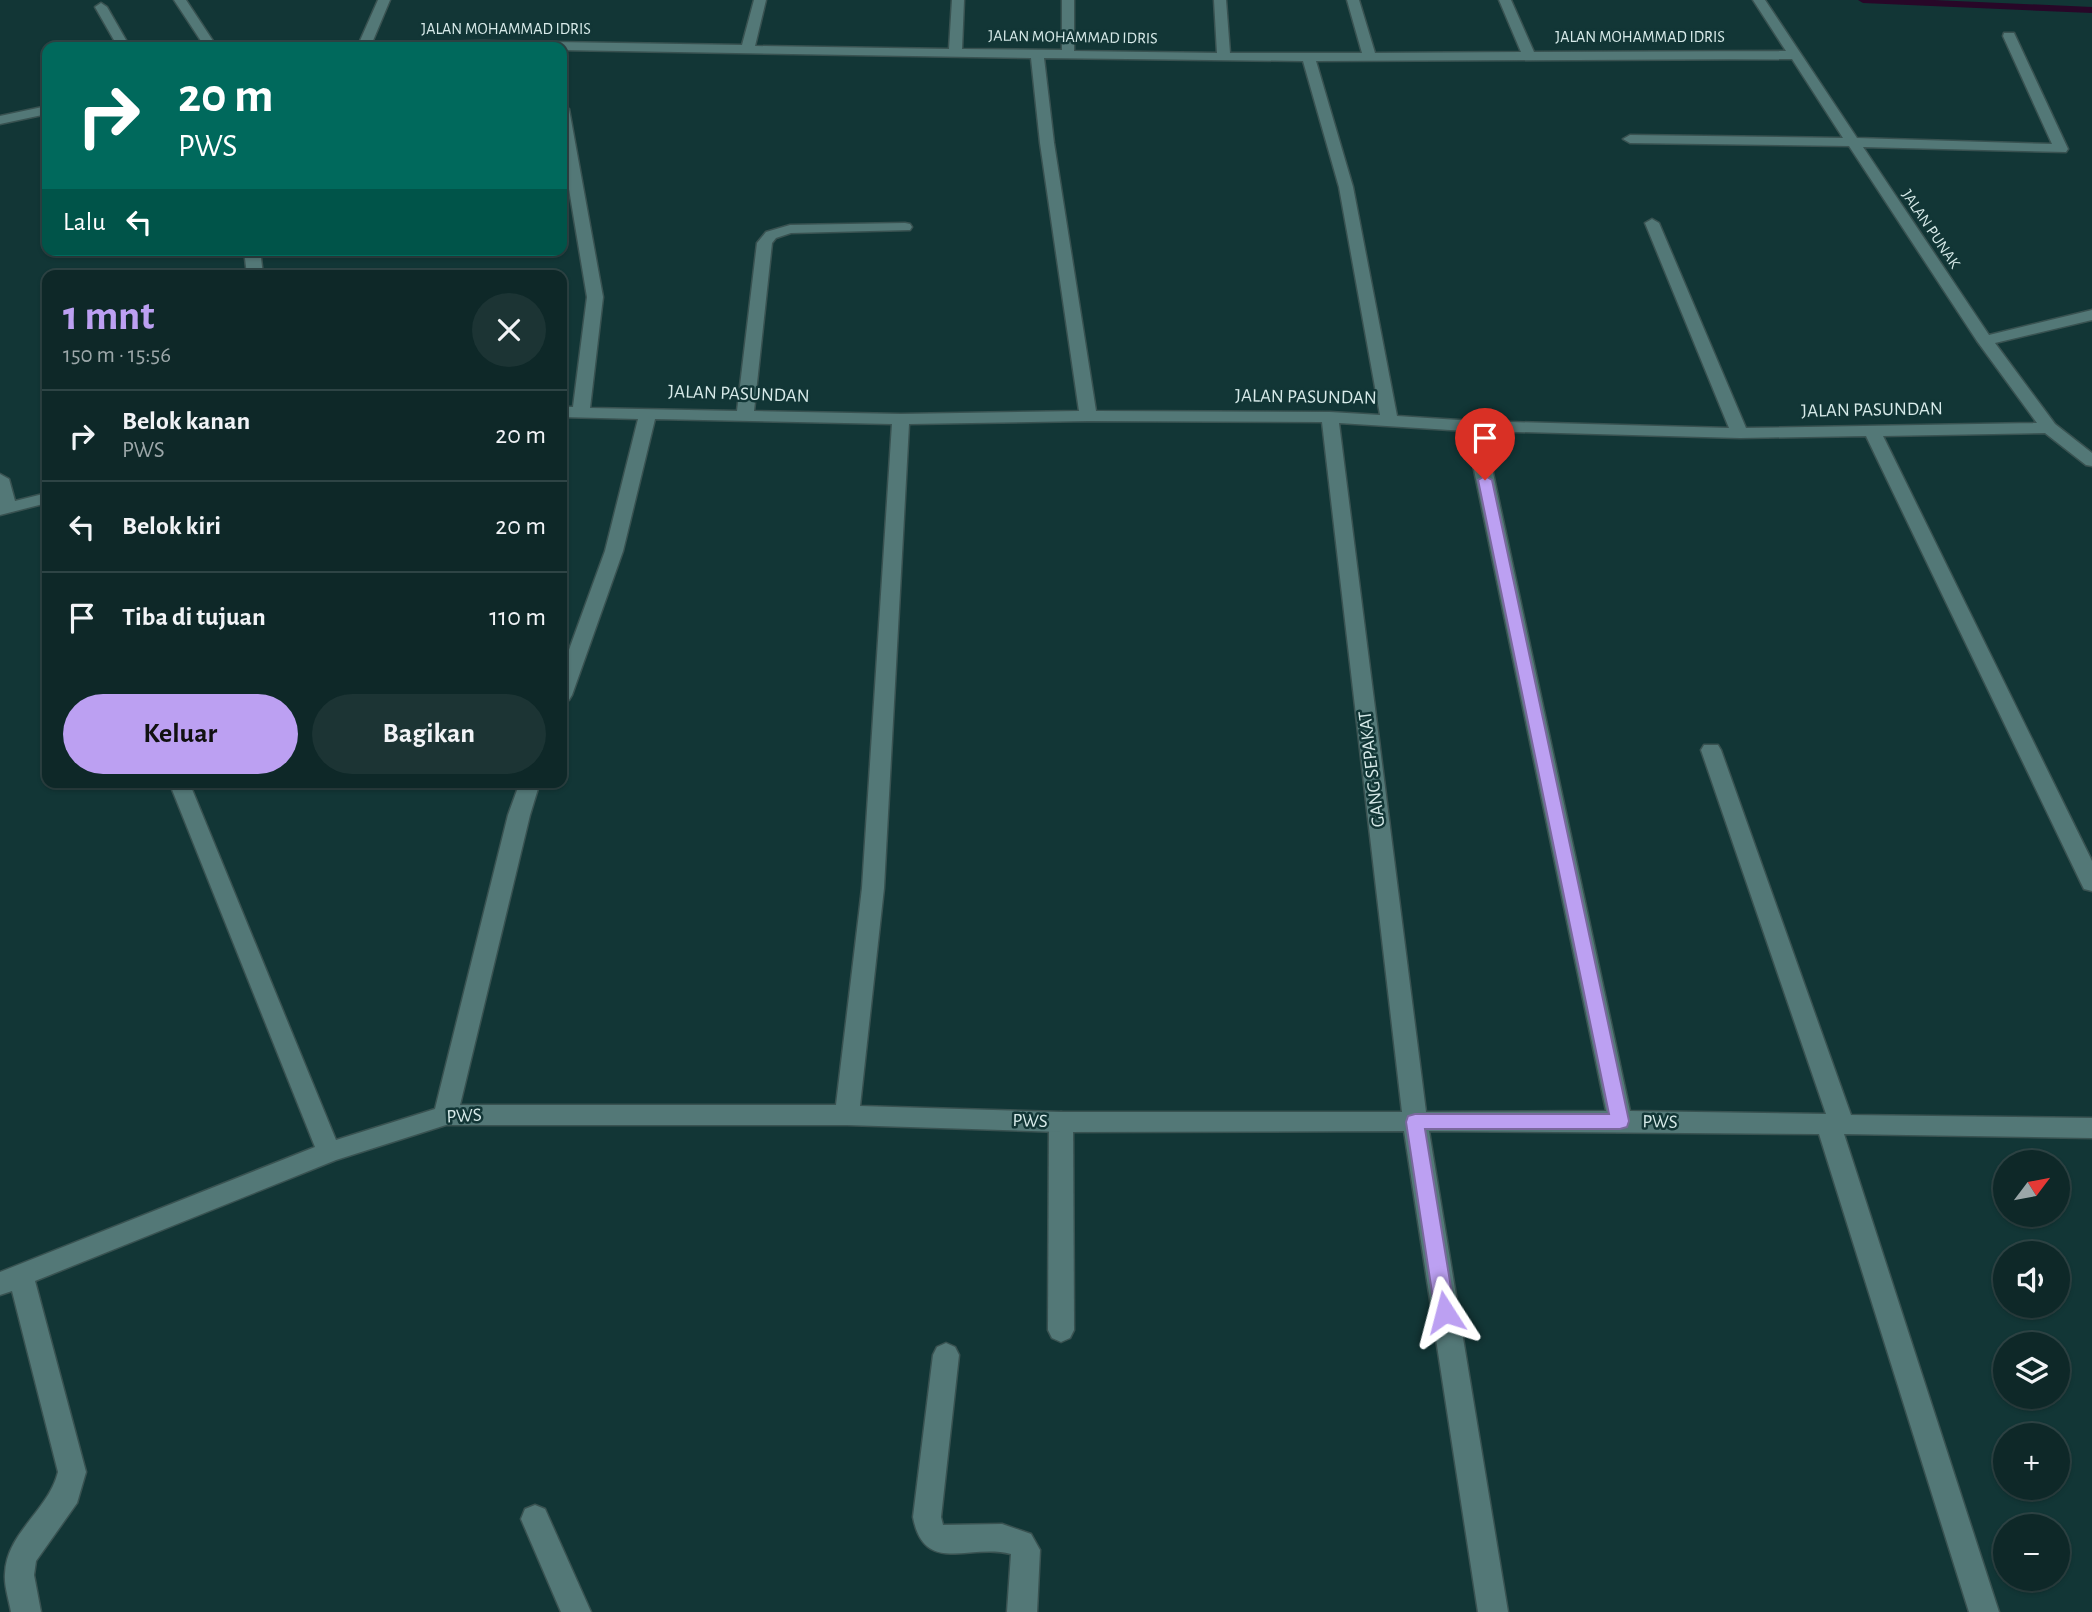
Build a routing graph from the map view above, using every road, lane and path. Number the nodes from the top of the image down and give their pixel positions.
1 (180, 0) edge
2 (384, 0) edge
3 (760, 0) edge
4 (958, 0) edge
5 (1068, 0) edge
6 (1220, 0) edge
7 (1353, 0) edge
8 (1505, 0) edge
9 (1744, 0) edge
10 (1762, 5) edge
11 (101, 7) dead end
12 (2009, 36) dead end
13 (121, 42) edge
14 (208, 42) edge
15 (366, 42) edge
16 (567, 47) edge
17 (748, 48) junction
18 (955, 53) junction
19 (1037, 53) junction
20 (1068, 53) junction
21 (1529, 55) junction
22 (1793, 55) junction
23 (1308, 56) junction
24 (1369, 56) junction
25 (1224, 57) junction
26 (42, 111) edge
27 (0, 120) edge
28 (567, 137) edge
29 (1630, 139) dead end
30 (1851, 142) junction
31 (1652, 223) dead end
32 (905, 227) dead end
33 (2092, 315) edge
34 (1985, 341) junction
35 (581, 411) junction
36 (567, 412) edge
37 (648, 412) junction
38 (745, 415) junction
39 (1088, 416) junction
40 (1330, 417) junction
41 (901, 419) junction
42 (1389, 420) junction
43 (1474, 426) junction
44 (2049, 428) junction
45 (1873, 432) junction
46 (1740, 433) junction
47 (2092, 461) edge
48 (0, 479) edge
49 (42, 499) edge
50 (4, 509) edge
51 (567, 681) edge
52 (1711, 750) dead end
53 (181, 788) edge
54 (528, 788) edge
55 (2092, 883) edge
56 (446, 1115) junction
57 (848, 1115) junction
58 (1620, 1121) junction
59 (1061, 1122) junction
60 (1415, 1122) junction
61 (1835, 1123) junction
62 (2092, 1128) edge
63 (329, 1152) junction
64 (10, 1280) edge
65 (1061, 1330) dead end
66 (946, 1356) dead end
67 (535, 1519) dead end
68 (26, 1612) edge
69 (576, 1612) edge
70 (1022, 1612) edge
71 (1493, 1612) edge
72 (1983, 1612) edge

1 - 14 street
2 - 15 street
3 - 17 street
4 - 18 street
5 - 20 street
6 - 25 street
7 - 24 street
8 - 21 street
9 - 10 street
10 - 22 street, JALAN PUNAK
11 - 13 street
12 - 30 street
16 - 17 street, JALAN MOHAMMAD IDRIS
17 - 18 street, JALAN MOHAMMAD IDRIS
18 - 19 street, JALAN MOHAMMAD IDRIS
19 - 20 street, JALAN MOHAMMAD IDRIS
19 - 39 street
20 - 25 street, JALAN MOHAMMAD IDRIS
21 - 22 street, JALAN MOHAMMAD IDRIS
21 - 24 street, JALAN MOHAMMAD IDRIS
22 - 30 street, JALAN PUNAK
23 - 24 street, JALAN MOHAMMAD IDRIS
23 - 25 street, JALAN MOHAMMAD IDRIS
23 - 42 street
26 - 27 street
28 - 35 street
29 - 30 street
30 - 34 street, JALAN PUNAK
31 - 46 street
32 - 38 street
33 - 34 street
34 - 44 street, JALAN PUNAK
35 - 36 street, JALAN PASUNDAN
35 - 37 street, JALAN PASUNDAN
37 - 38 street, JALAN PASUNDAN
37 - 51 street
38 - 41 street, JALAN PASUNDAN
39 - 40 street, JALAN PASUNDAN
39 - 41 street, JALAN PASUNDAN
40 - 42 street, JALAN PASUNDAN
40 - 60 street, GANG SEPAKAT
41 - 57 street
42 - 43 street, JALAN PASUNDAN
43 - 46 street, JALAN PASUNDAN
43 - 58 street
44 - 45 street, JALAN PASUNDAN
44 - 47 street, JALAN PUNAK
45 - 46 street, JALAN PASUNDAN
45 - 55 street
48 - 50 street
49 - 50 street
52 - 61 street
53 - 63 street
54 - 56 street
56 - 57 street, PWS
56 - 63 street, PWS
57 - 59 street, PWS
58 - 60 street, PWS
58 - 61 street, PWS
59 - 60 street, PWS
59 - 65 street
60 - 71 street, GANG SEPAKAT
61 - 62 street, PWS
61 - 72 street
63 - 64 street, PWS
64 - 68 street
66 - 70 street
67 - 69 street

